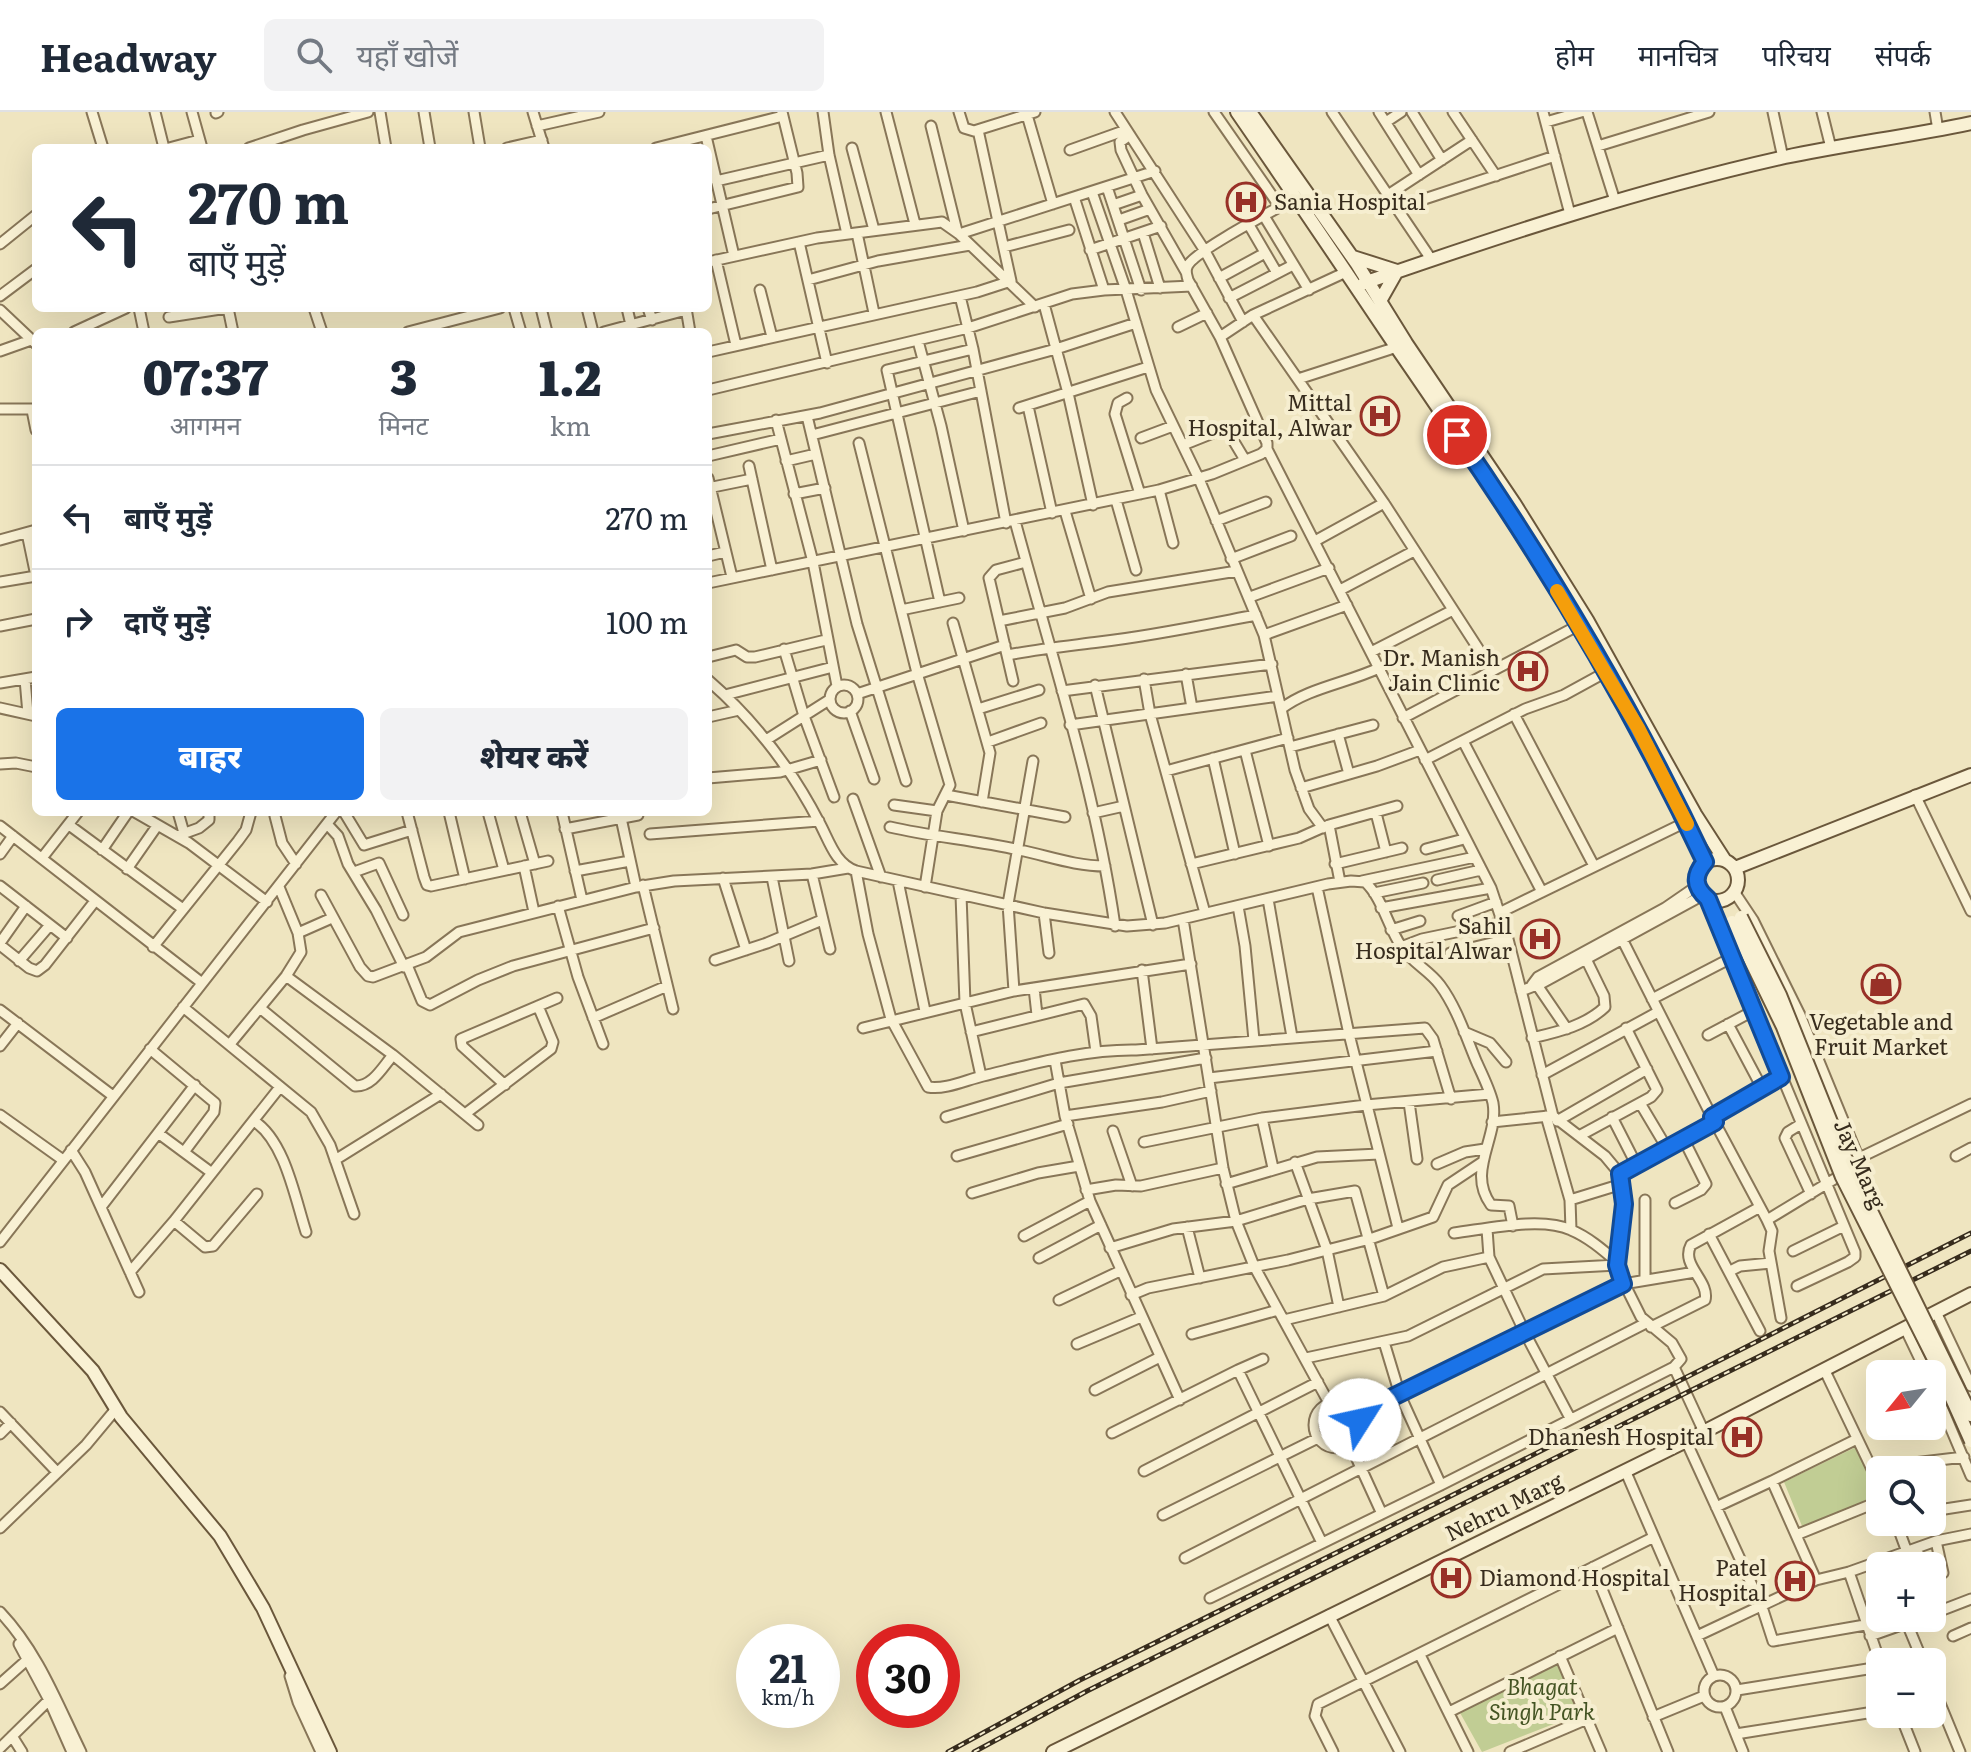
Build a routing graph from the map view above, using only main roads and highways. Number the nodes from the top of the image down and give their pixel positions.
1 (1237, 112) edge
2 (1254, 113) edge
3 (1971, 123) edge
4 (1353, 257) junction
5 (1397, 271) junction
6 (1362, 283) junction
7 (1380, 301) junction
8 (1582, 623) junction
9 (1658, 756) junction
10 (1971, 775) edge
11 (1724, 859) junction
12 (1705, 862) junction
13 (1735, 868) junction
14 (1716, 895) junction
15 (1736, 919) junction
16 (0, 1270) edge
17 (1971, 1294) edge
18 (1971, 1415) edge
19 (1971, 1441) edge
20 (330, 1752) edge
21 (1053, 1752) edge

1 - 6 main road
2 - 4 main road
3 - 5 main road
4 - 5 main road
4 - 6 main road
5 - 6 main road
5 - 7 main road
6 - 7 main road
6 - 8 main road
7 - 8 main road
8 - 9 main road
8 - 9 main road
9 - 11 main road
9 - 12 main road
10 - 13 main road
11 - 12 main road
11 - 13 main road
12 - 14 main road
13 - 14 main road
14 - 15 main road, Jay Marg
15 - 18 main road, Jay Marg, bridge
15 - 19 main road, Jay Marg, bridge
16 - 20 main road
17 - 21 main road, Nehru Marg

